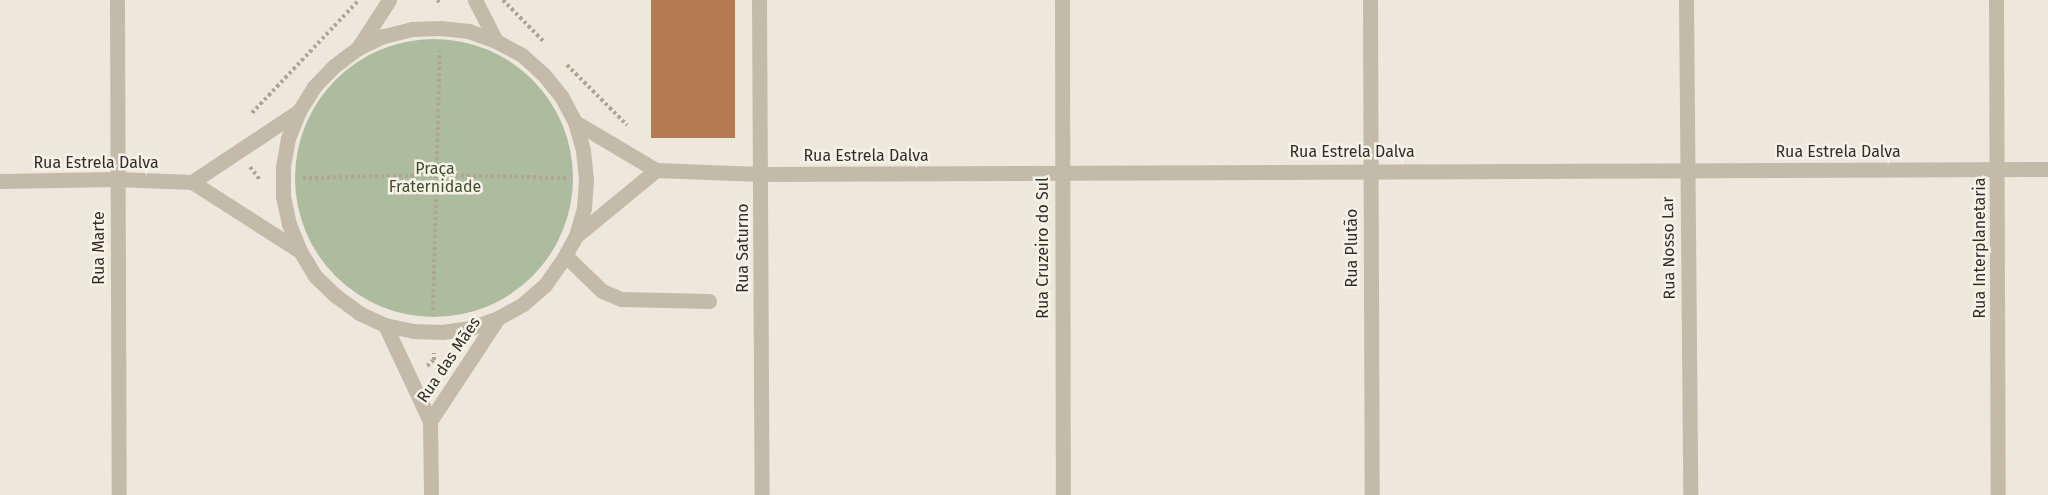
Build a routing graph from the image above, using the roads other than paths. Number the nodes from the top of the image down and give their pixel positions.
1 (117, 0) edge
2 (389, 0) edge
3 (475, 0) edge
4 (759, 0) edge
5 (1062, 0) edge
6 (1370, 0) edge
7 (1686, 0) edge
8 (1996, 0) edge
9 (496, 41) junction
10 (357, 48) junction
11 (299, 111) junction
12 (575, 122) junction
13 (2048, 169) edge
14 (656, 170) junction
15 (1369, 170) junction
16 (1686, 170) junction
17 (1997, 170) junction
18 (760, 174) junction
19 (1061, 174) junction
20 (117, 179) junction
21 (0, 181) edge
22 (192, 182) junction
23 (576, 236) junction
24 (300, 251) junction
25 (566, 256) junction
26 (709, 301) dead end
27 (498, 318) junction
28 (385, 325) junction
29 (430, 421) junction
30 (119, 495) edge
31 (431, 495) edge
32 (762, 495) edge
33 (1063, 495) edge
34 (1371, 495) edge
35 (1690, 495) edge
36 (1998, 495) edge

1 - 20 street, Rua Marte
2 - 10 street
3 - 9 street
4 - 18 street, Rua Saturno
5 - 19 street, Rua Cruzeiro do Sul
6 - 15 street, Rua Plutão
7 - 16 street, Rua Nosso Lar
8 - 17 street, Rua Interplanetaria
9 - 10 street
9 - 12 street
10 - 11 street
11 - 22 street
11 - 24 street
12 - 14 street, Rua Estrela Dalva
12 - 23 street
13 - 17 street, Rua Estrela Dalva
14 - 18 street, Rua Estrela Dalva
14 - 23 street
15 - 16 street, Rua Estrela Dalva
15 - 19 street, Rua Estrela Dalva
15 - 34 street, Rua Plutão
16 - 17 street, Rua Estrela Dalva
16 - 35 street, Rua Nosso Lar
17 - 36 street, Rua Interplanetaria
18 - 19 street, Rua Estrela Dalva
18 - 32 street, Rua Saturno
19 - 33 street, Rua Cruzeiro do Sul
20 - 21 street, Rua Estrela Dalva
20 - 22 street, Rua Estrela Dalva
20 - 30 street, Rua Marte
22 - 24 street
23 - 25 street
24 - 28 street
25 - 26 street
25 - 27 street
27 - 28 street
27 - 29 street, Rua das Mães
28 - 29 street, Rua das Mães
29 - 31 street, Rua das Mães

